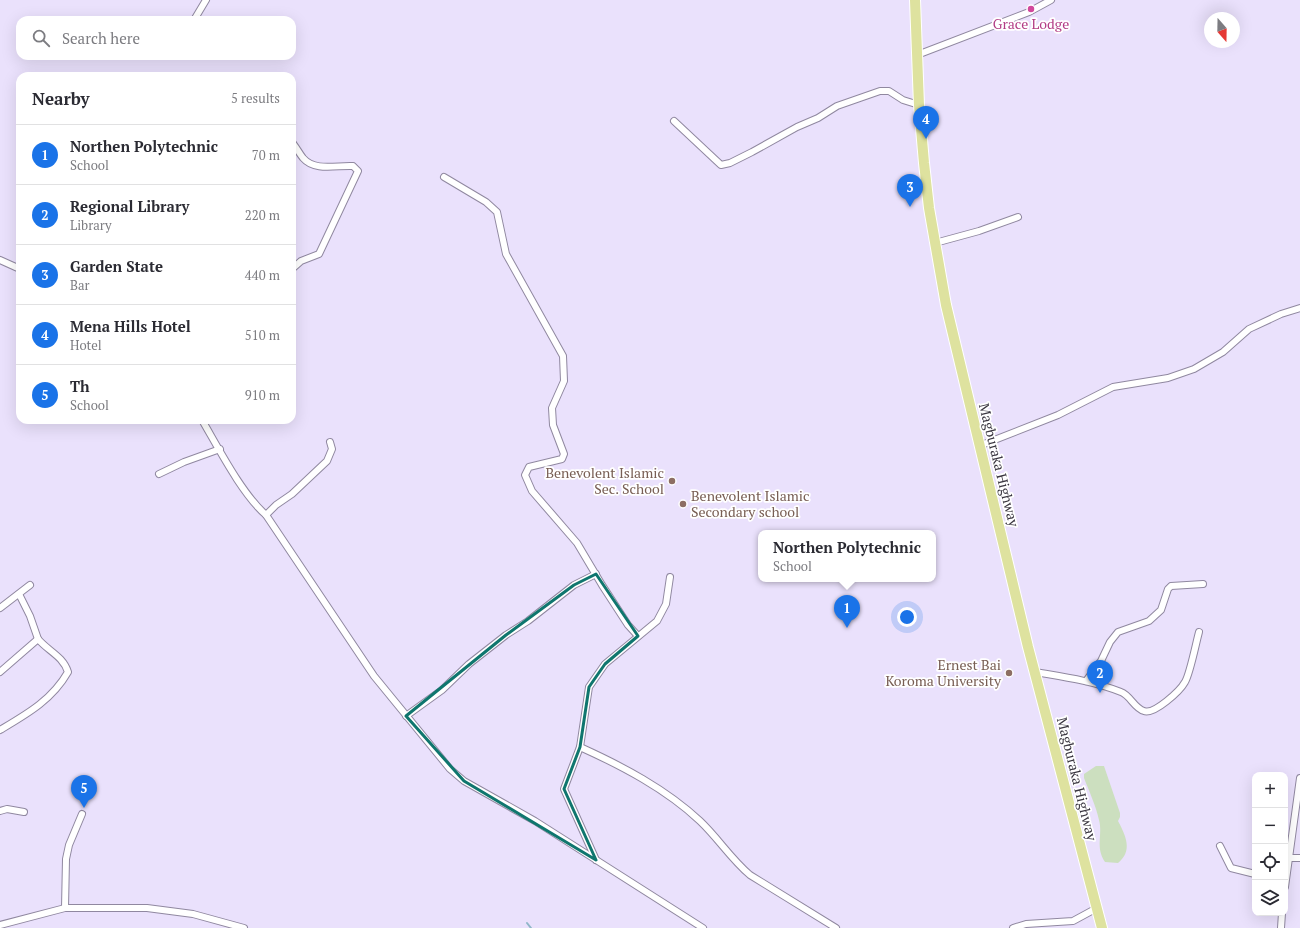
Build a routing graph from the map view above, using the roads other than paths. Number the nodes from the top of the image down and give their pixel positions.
1 (206, 0) edge
2 (915, 0) edge
3 (1052, 0) edge
4 (196, 16) edge
5 (917, 55) junction
6 (919, 105) junction
7 (674, 121) dead end
8 (296, 148) edge
9 (444, 177) dead end
10 (1018, 217) dead end
11 (935, 243) junction
12 (0, 260) edge
13 (296, 266) edge
14 (16, 267) edge
15 (1300, 308) edge
16 (204, 424) edge
17 (330, 442) dead end
18 (979, 446) junction
19 (220, 449) junction
20 (159, 474) dead end
21 (266, 515) junction
22 (596, 574) junction
23 (670, 576) dead end
24 (1202, 584) dead end
25 (30, 585) dead end
26 (19, 594) junction
27 (0, 608) edge
28 (1199, 632) dead end
29 (638, 636) junction
30 (38, 639) junction
31 (0, 672) edge
32 (1035, 672) junction
33 (1086, 681) junction
34 (406, 716) junction
35 (0, 730) edge
36 (580, 747) junction
37 (1300, 778) edge
38 (0, 811) edge
39 (24, 812) dead end
40 (82, 814) dead end
41 (1220, 846) dead end
42 (1289, 858) junction
43 (1300, 858) edge
44 (596, 860) junction
45 (1288, 863) edge
46 (1252, 873) edge
47 (65, 908) junction
48 (1097, 908) junction
49 (1282, 916) edge
50 (0, 925) edge
51 (244, 928) edge
52 (703, 928) edge
53 (836, 928) edge
54 (1013, 928) edge
55 (1102, 928) edge
56 (1281, 928) edge

1 - 4 street
2 - 5 main road, Magburaka Highway
3 - 5 street
5 - 6 main road, Magburaka Highway
6 - 7 street
6 - 11 main road, Magburaka Highway
8 - 13 street
9 - 22 street
10 - 11 street
11 - 18 main road, Magburaka Highway
12 - 14 street
15 - 18 street
16 - 19 street
17 - 21 street
18 - 32 main road, Magburaka Highway
19 - 20 street
19 - 21 street
21 - 34 street
22 - 29 street
22 - 34 street
23 - 29 street
24 - 33 street
25 - 26 street
26 - 27 street
26 - 30 street
28 - 33 street
29 - 36 street
30 - 31 street
30 - 35 street
32 - 33 street
32 - 48 main road, Magburaka Highway
34 - 44 street
36 - 44 street
36 - 53 street
37 - 42 street
38 - 39 street
40 - 47 street
41 - 46 street
42 - 43 street
42 - 45 street
44 - 52 street
47 - 50 street
47 - 51 street
48 - 54 street
48 - 55 main road, Magburaka Highway
49 - 56 street

